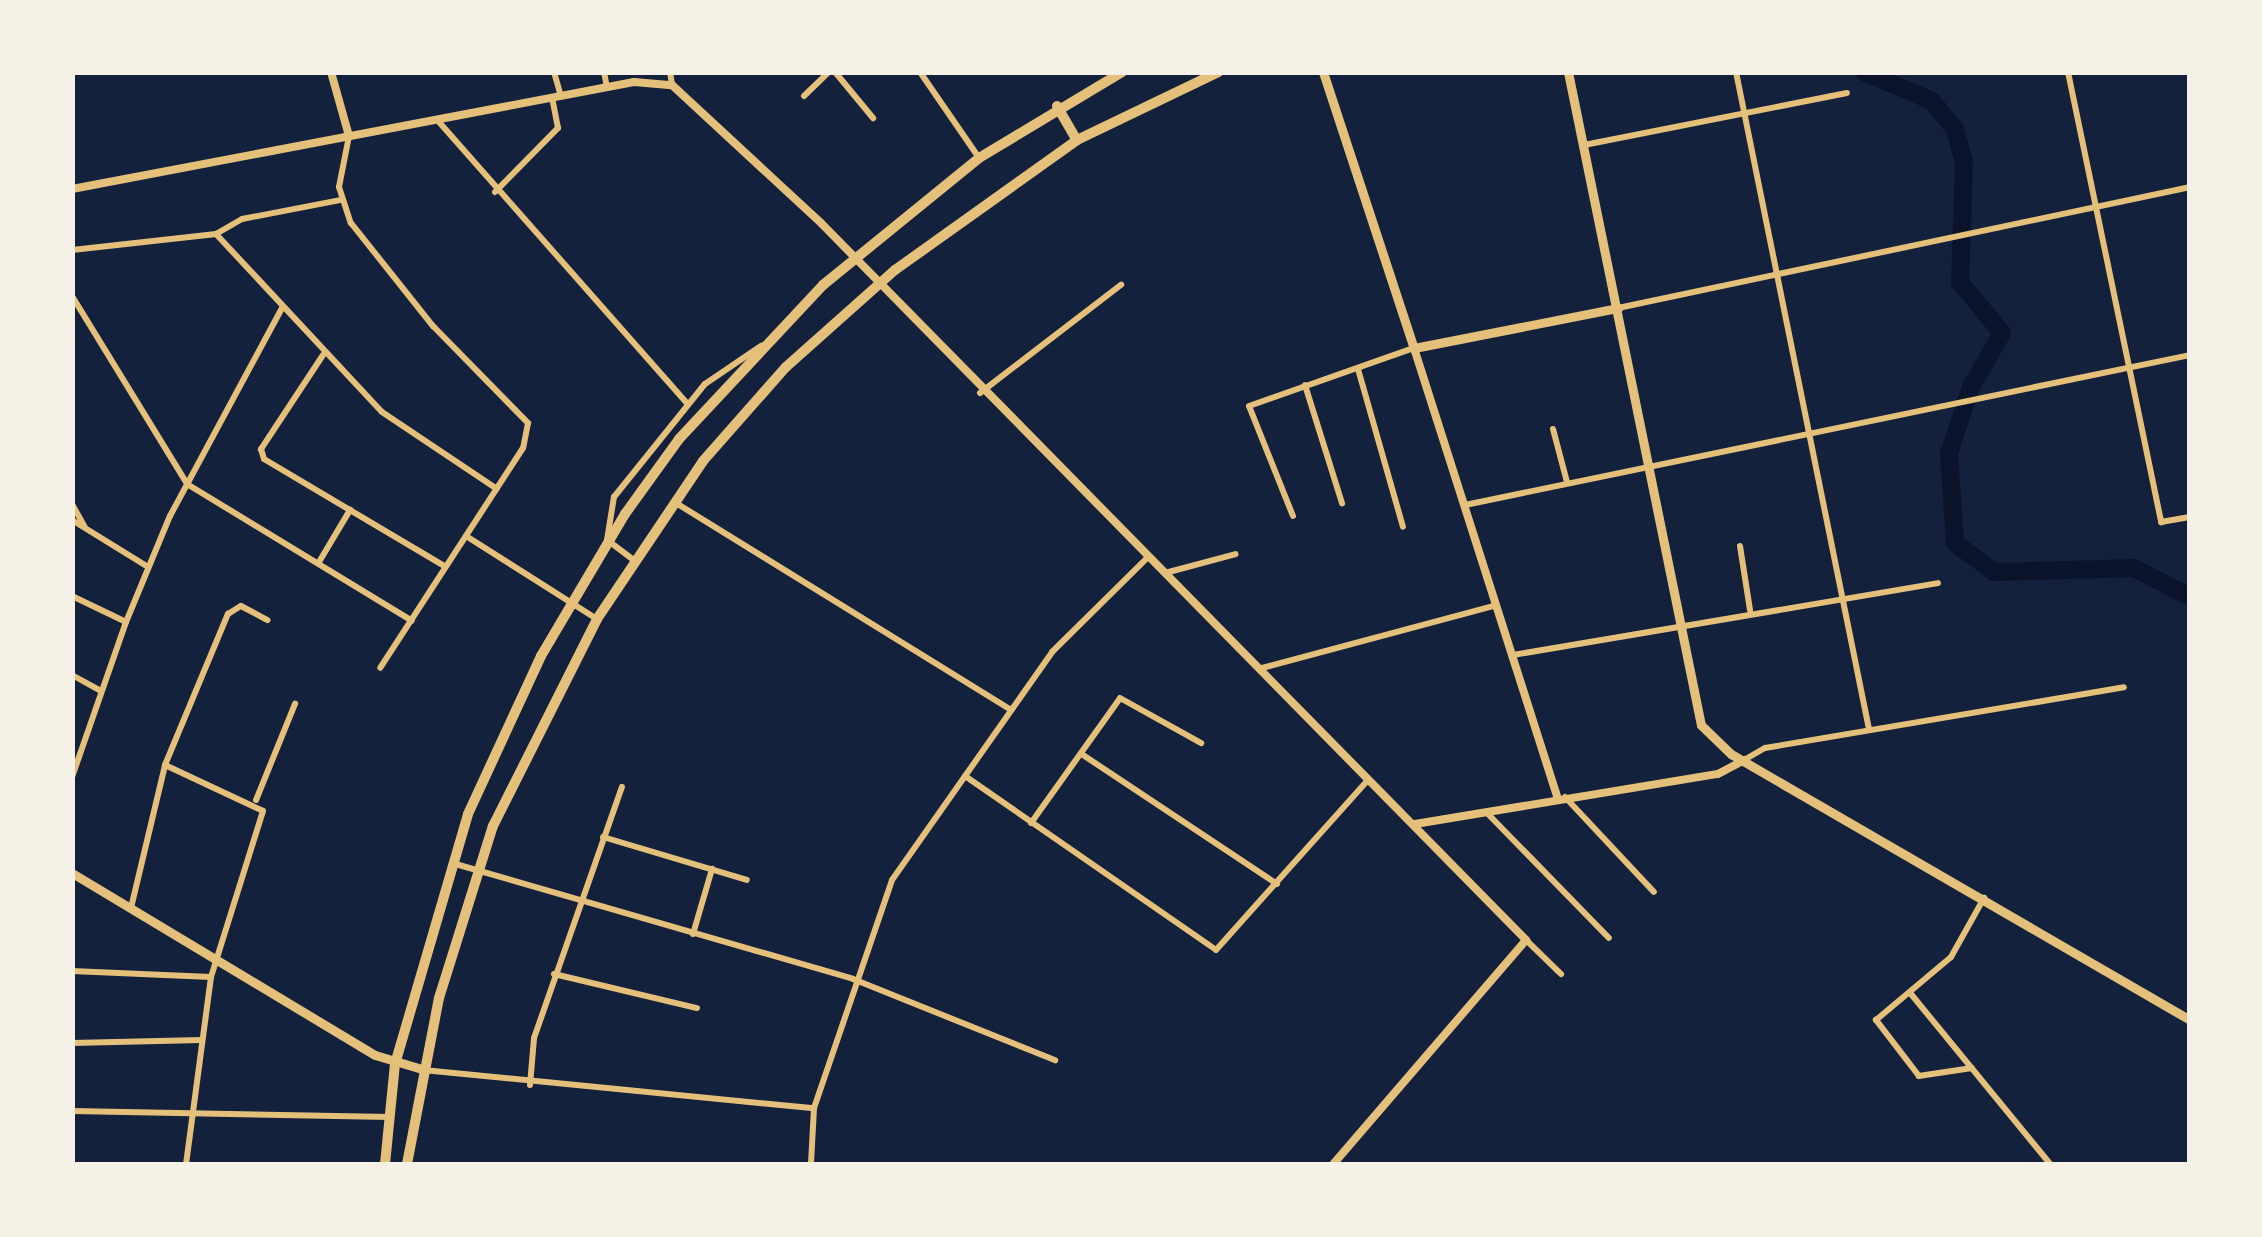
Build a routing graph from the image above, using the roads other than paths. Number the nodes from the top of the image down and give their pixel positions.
1 (330, 72) edge
2 (554, 72) edge
3 (604, 72) edge
4 (670, 72) edge
5 (832, 72) edge
6 (920, 72) edge
7 (1122, 72) edge
8 (1218, 72) edge
9 (1323, 72) edge
10 (1568, 72) edge
11 (1736, 72) edge
12 (1910, 72) edge
13 (1946, 72) edge
14 (2068, 72) edge
15 (672, 85) junction
16 (607, 87) junction
17 (1846, 93) dead end
18 (804, 96) dead end
19 (556, 97) junction
20 (1057, 106) junction
21 (1745, 114) junction
22 (873, 118) dead end
23 (439, 122) junction
24 (350, 136) junction
25 (1077, 140) junction
26 (1584, 145) junction
27 (979, 158) junction
28 (2190, 186) edge
29 (72, 189) edge
30 (494, 192) junction
31 (341, 200) junction
32 (2096, 206) junction
33 (216, 234) junction
34 (72, 250) edge
35 (853, 258) junction
36 (1778, 274) junction
37 (878, 284) junction
38 (1121, 285) dead end
39 (72, 296) edge
40 (282, 308) junction
41 (1618, 308) junction
42 (761, 346) junction
43 (1414, 348) junction
44 (324, 355) junction
45 (2190, 355) edge
46 (2128, 368) junction
47 (1358, 369) junction
48 (1306, 385) junction
49 (980, 392) junction
50 (686, 403) junction
51 (1554, 429) dead end
52 (1810, 430) junction
53 (1650, 464) junction
54 (1567, 482) junction
55 (187, 484) junction
56 (496, 489) junction
57 (674, 501) junction
58 (1342, 503) dead end
59 (72, 504) edge
60 (1464, 505) junction
61 (350, 510) junction
62 (1293, 516) dead end
63 (2190, 517) edge
64 (72, 520) edge
65 (1403, 527) dead end
66 (86, 528) junction
67 (466, 536) junction
68 (607, 540) junction
69 (1740, 546) dead end
70 (1236, 554) dead end
71 (1148, 557) junction
72 (635, 561) junction
73 (319, 562) junction
74 (444, 566) junction
75 (148, 567) junction
76 (1165, 574) junction
77 (1938, 583) dead end
78 (1839, 593) junction
79 (72, 596) edge
80 (570, 603) junction
81 (1497, 605) junction
82 (1750, 610) junction
83 (597, 619) junction
84 (268, 620) dead end
85 (412, 621) junction
86 (126, 622) junction
87 (1680, 623) junction
88 (1513, 655) junction
89 (380, 668) dead end
90 (1262, 668) junction
91 (72, 675) edge
92 (2124, 687) dead end
93 (101, 691) junction
94 (295, 704) dead end
95 (1011, 710) junction
96 (1869, 729) junction
97 (1201, 743) dead end
98 (1083, 756) junction
99 (1744, 760) junction
100 (165, 765) junction
101 (965, 776) junction
102 (72, 777) edge
103 (1370, 778) junction
104 (622, 787) dead end
105 (1561, 796) junction
106 (256, 800) junction
107 (1488, 814) junction
108 (1031, 823) junction
109 (1415, 824) junction
110 (604, 837) junction
111 (450, 862) junction
112 (712, 869) junction
113 (476, 870) junction
114 (72, 873) edge
115 (748, 880) dead end
116 (1276, 884) junction
117 (1654, 892) dead end
118 (1984, 897) junction
119 (579, 902) junction
120 (130, 908) junction
121 (693, 934) junction
122 (1609, 938) dead end
123 (1526, 940) junction
124 (216, 958) junction
125 (72, 971) edge
126 (554, 974) junction
127 (1562, 974) dead end
128 (212, 977) junction
129 (853, 978) junction
130 (1911, 994) junction
131 (697, 1008) dead end
132 (2190, 1020) edge
133 (202, 1040) junction
134 (72, 1042) edge
135 (1055, 1060) dead end
136 (396, 1064) junction
137 (1972, 1068) junction
138 (422, 1070) junction
139 (530, 1085) junction
140 (814, 1108) junction
141 (72, 1111) edge
142 (192, 1111) junction
143 (390, 1118) junction
144 (186, 1164) edge
145 (385, 1164) edge
146 (407, 1164) edge
147 (811, 1164) edge
148 (1333, 1164) edge
149 (2050, 1164) edge

1 - 24 street
2 - 19 street
3 - 16 street
4 - 15 street
5 - 18 street
5 - 22 street
6 - 27 street
7 - 20 highway
8 - 25 highway
9 - 43 main road
10 - 26 main road
11 - 21 street
12 - 13 street
14 - 32 street
15 - 16 street
15 - 35 street
16 - 19 street
17 - 21 street
19 - 23 street
19 - 30 street
20 - 25 highway
20 - 27 highway
21 - 26 street
21 - 36 street
23 - 24 street
23 - 30 street
24 - 29 street
24 - 31 street
25 - 37 highway
26 - 41 main road
27 - 35 highway
28 - 32 street
30 - 50 street
31 - 33 street
31 - 56 street
32 - 36 street
32 - 46 street
33 - 34 street
33 - 40 street
35 - 37 street
35 - 42 highway
36 - 41 street
36 - 52 street
37 - 49 street
37 - 57 highway
38 - 49 street
39 - 55 street
40 - 44 street
40 - 55 street
41 - 43 main road
41 - 53 main road
42 - 50 street
42 - 68 highway
43 - 47 street
43 - 60 street
44 - 56 street
44 - 61 street
45 - 46 street
46 - 52 street
46 - 63 street
47 - 48 street
47 - 65 street
48 - 58 street
48 - 62 street
49 - 71 street
50 - 68 street
51 - 54 street
52 - 53 street
52 - 78 street
53 - 54 street
53 - 87 main road
54 - 60 street
55 - 73 street
55 - 75 street
56 - 67 street
57 - 72 highway
57 - 95 street
59 - 66 street
60 - 81 street
61 - 73 street
61 - 74 street
64 - 66 street
66 - 75 street
67 - 74 street
67 - 80 street
68 - 72 street
68 - 80 highway
69 - 82 street
70 - 76 street
71 - 76 street
71 - 95 street
72 - 83 highway
73 - 85 street
74 - 85 street
75 - 86 street
76 - 90 street
77 - 78 street
78 - 82 street
78 - 96 street
79 - 86 street
80 - 83 street
80 - 111 highway
81 - 88 street
81 - 90 street
82 - 87 street
83 - 113 highway
84 - 100 street
85 - 89 street
86 - 93 street
87 - 88 street
87 - 99 main road
88 - 105 street
90 - 103 street
91 - 93 street
92 - 96 street
93 - 102 street
94 - 106 street
95 - 101 street
96 - 99 street
97 - 98 street
98 - 108 street
98 - 116 street
99 - 105 street
99 - 118 main road
100 - 106 street
100 - 120 street
101 - 108 street
101 - 129 street
103 - 109 street
103 - 116 street
104 - 110 street
105 - 107 street
105 - 117 street
106 - 124 street
107 - 109 street
107 - 122 street
108 - 116 street
109 - 123 street
110 - 112 street
110 - 119 street
111 - 113 street
111 - 136 highway
112 - 115 street
112 - 121 street
113 - 119 street
113 - 138 highway
114 - 120 main road
118 - 130 street
118 - 132 main road
119 - 121 street
119 - 126 street
120 - 124 main road
121 - 129 street
123 - 127 street
123 - 148 street
124 - 128 street
124 - 136 main road
125 - 128 street
126 - 131 street
126 - 139 street
128 - 133 street
129 - 135 street
129 - 140 street
130 - 137 street
130 - 137 street
133 - 134 street
133 - 142 street
136 - 138 main road
136 - 143 highway
137 - 149 street
138 - 139 street
138 - 146 highway
139 - 140 street
140 - 147 street
141 - 142 street
142 - 143 street
142 - 144 street
143 - 145 highway

